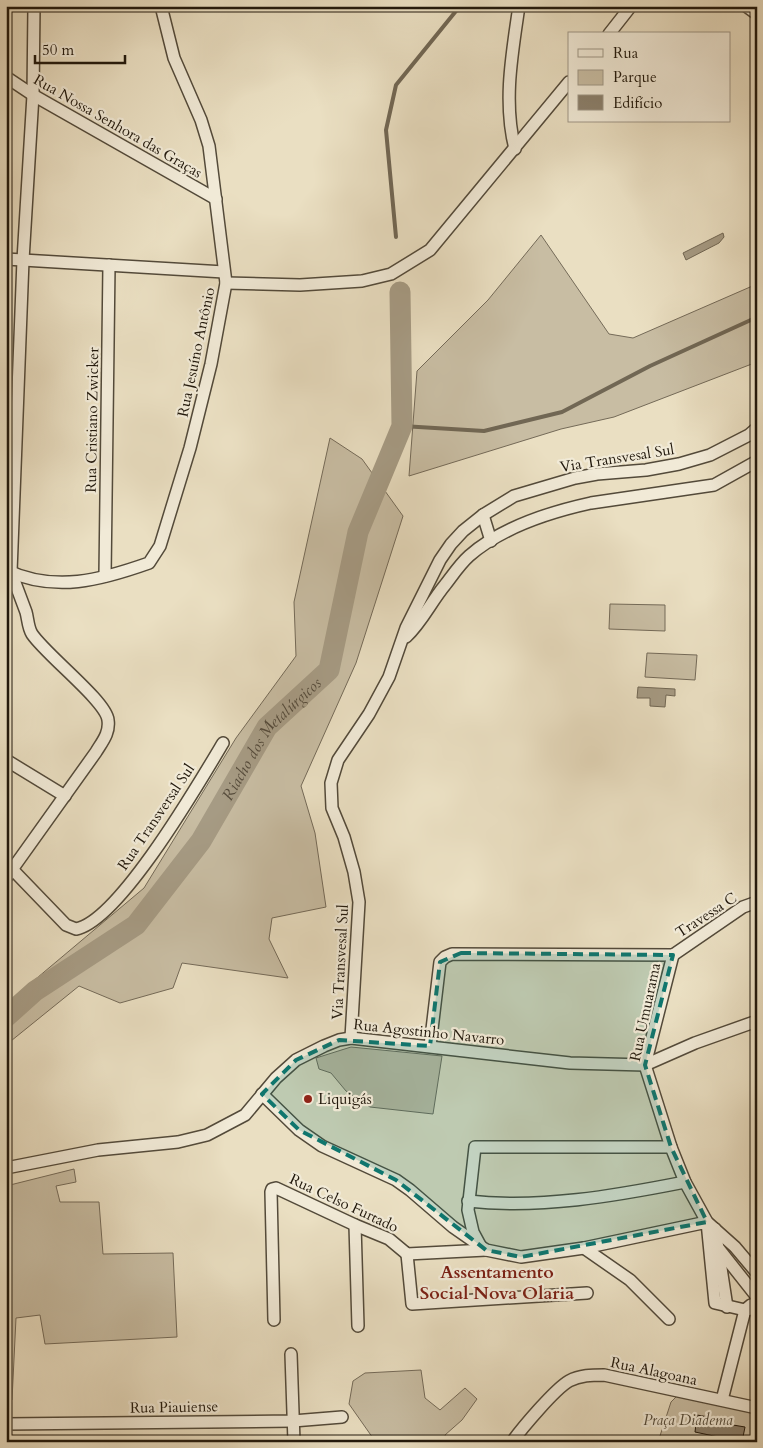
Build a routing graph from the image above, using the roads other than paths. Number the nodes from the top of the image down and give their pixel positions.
1 (34, 6) edge
2 (161, 6) edge
3 (519, 6) edge
4 (631, 6) edge
5 (746, 6) edge
6 (757, 14) edge
7 (610, 32) edge
8 (6, 77) edge
9 (568, 83) edge
10 (33, 95) junction
11 (515, 149) junction
12 (216, 199) junction
13 (6, 259) edge
14 (23, 260) junction
15 (109, 265) junction
16 (225, 278) junction
17 (757, 428) edge
18 (757, 461) edge
19 (483, 515) junction
20 (491, 541) junction
21 (9, 571) edge
22 (105, 576) junction
23 (403, 640) junction
24 (223, 743) dead end
25 (6, 760) edge
26 (65, 796) junction
27 (8, 871) edge
28 (757, 902) edge
29 (672, 955) junction
30 (757, 1021) edge
31 (351, 1038) junction
32 (430, 1046) junction
33 (646, 1065) junction
34 (262, 1094) junction
35 (670, 1147) junction
36 (6, 1168) edge
37 (685, 1182) junction
38 (468, 1201) junction
39 (711, 1225) junction
40 (354, 1226) junction
41 (483, 1248) junction
42 (584, 1248) junction
43 (718, 1248) junction
44 (407, 1254) junction
45 (757, 1274) edge
46 (587, 1293) dead end
47 (757, 1299) edge
48 (727, 1307) junction
49 (757, 1308) edge
50 (745, 1310) junction
51 (669, 1318) dead end
52 (274, 1320) dead end
53 (358, 1326) dead end
54 (292, 1354) dead end
55 (722, 1400) junction
56 (757, 1408) edge
57 (342, 1417) dead end
58 (293, 1420) junction
59 (6, 1424) edge
60 (294, 1442) edge
61 (512, 1442) edge

1 - 10 street
2 - 12 street, Rua Jesuíno Antônio
3 - 11 street
4 - 7 street
5 - 6 street
8 - 10 street, Rua Nossa Senhora das Graças
9 - 11 street
10 - 12 street, Rua Nossa Senhora das Graças
10 - 14 street
11 - 16 street
12 - 16 street, Rua Jesuíno Antônio
13 - 14 street
14 - 15 street
14 - 21 street
15 - 16 street
15 - 22 street, Rua Cristiano Zwicker
16 - 22 street, Rua Jesuíno Antônio
17 - 19 street, Via Transvesal Sul
18 - 20 street, Via Transvesal Sul
19 - 20 street
19 - 23 street, Via Transvesal Sul
20 - 23 street, Via Transvesal Sul
21 - 22 street, Rua Jesuíno Antônio
21 - 26 street
23 - 31 street, Via Transvesal Sul
24 - 27 street, Rua Transversal Sul
25 - 26 street
26 - 27 street
28 - 29 street, Travessa C
29 - 32 street, Rua Umuarama
29 - 33 street, Rua Umuarama
30 - 33 street, Rua Agostinho Navarro
31 - 32 street, Rua Agostinho Navarro
31 - 34 street, Rua Agostinho Navarro
32 - 33 street, Rua Agostinho Navarro
33 - 35 street, Rua Umuarama
34 - 36 street, Rua Agostinho Navarro
34 - 41 street
35 - 37 street, Rua Umuarama
35 - 38 street
37 - 38 street
37 - 39 street, Rua Umuarama
38 - 41 street
39 - 42 street
39 - 43 street
39 - 45 street, Rua Umuarama
39 - 48 street
40 - 44 street, Rua Celso Furtado
40 - 52 street, Rua Celso Furtado
40 - 53 street
41 - 42 street
41 - 44 street, Rua Celso Furtado
42 - 51 street
43 - 47 street
43 - 48 street
44 - 46 street
47 - 50 street
48 - 50 street
49 - 50 street
50 - 55 street
54 - 58 street
55 - 56 street, Rua Alagoana
55 - 61 street, Rua Alagoana
57 - 58 street, Rua Piauiense
58 - 59 street, Rua Piauiense
58 - 60 street

